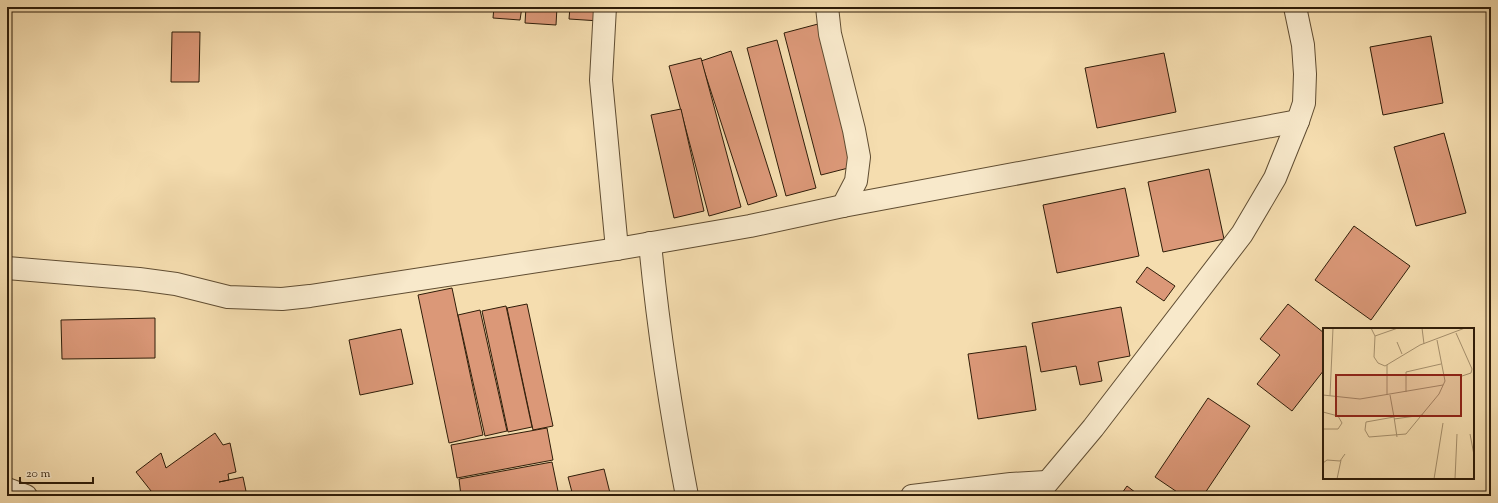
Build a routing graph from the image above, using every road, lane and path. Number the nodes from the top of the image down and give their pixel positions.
1 (605, 7) edge
2 (827, 7) edge
3 (1295, 7) edge
4 (1298, 121) junction
5 (843, 206) junction
6 (650, 243) junction
7 (617, 249) junction
8 (7, 268) edge
9 (7, 488) edge
10 (1041, 489) edge
11 (26, 496) edge
12 (687, 496) edge
13 (912, 496) edge

1 - 7 street
2 - 5 street
3 - 4 street
4 - 5 street
4 - 10 street
5 - 6 street
6 - 7 street
6 - 12 street
7 - 8 street
9 - 11 street
10 - 13 street

